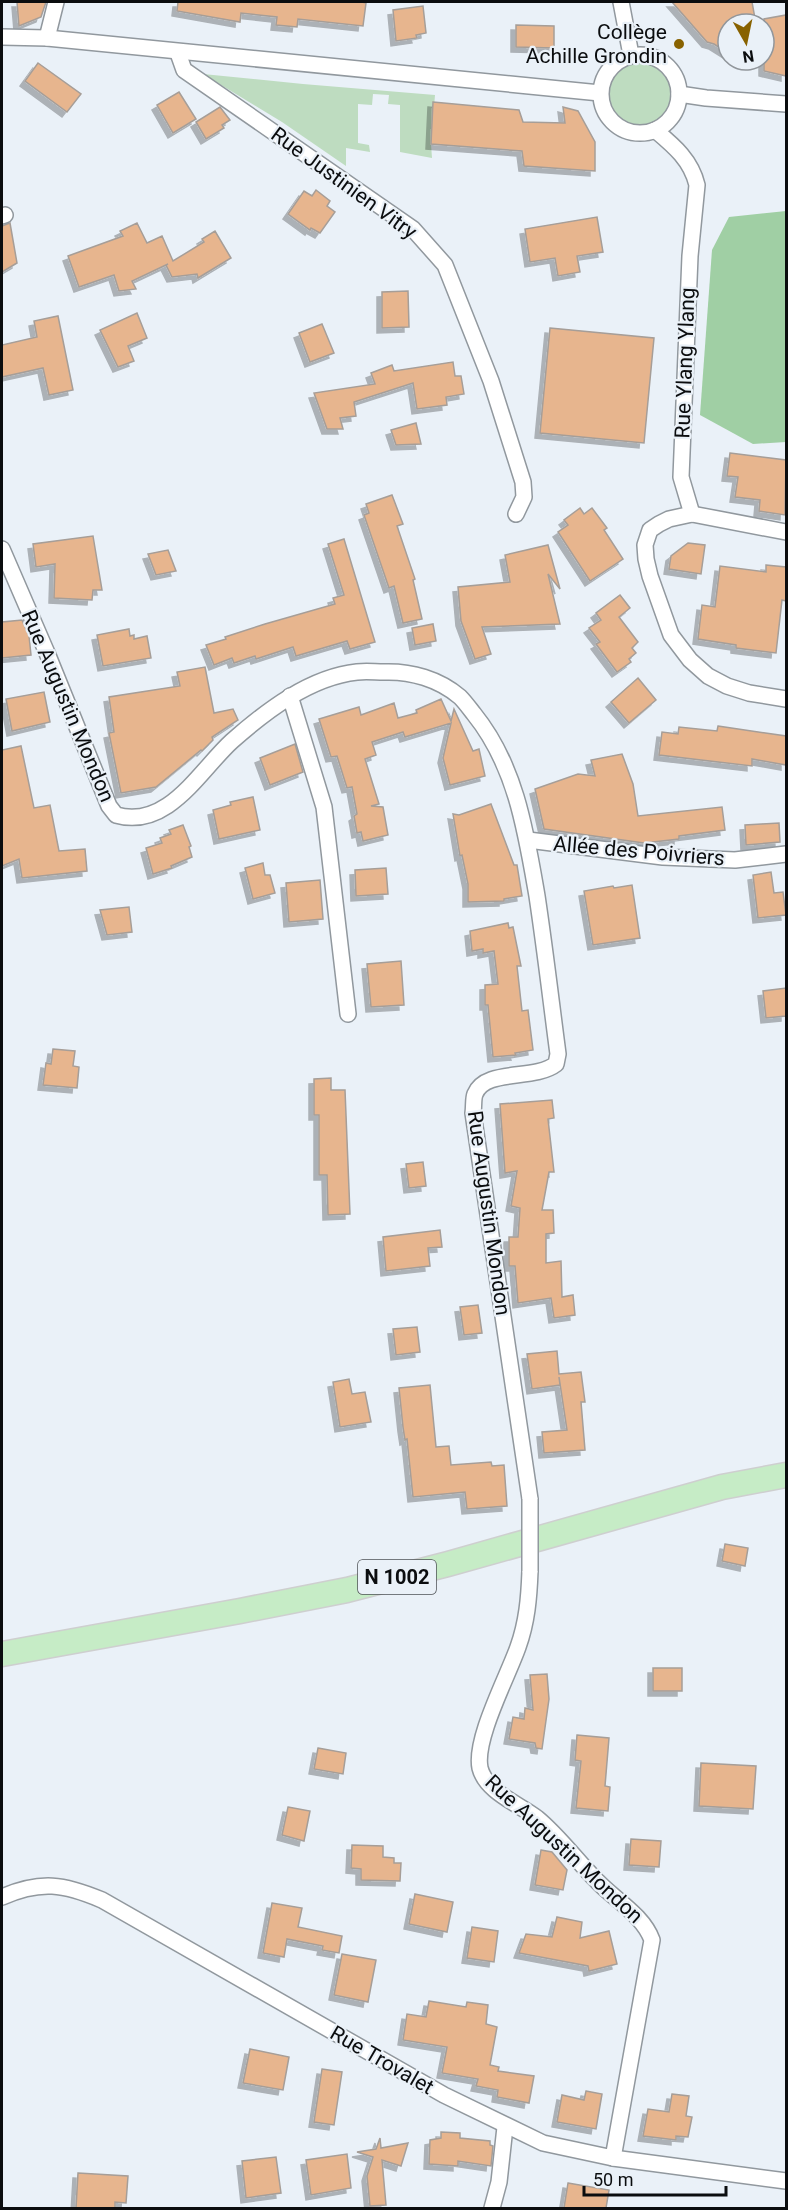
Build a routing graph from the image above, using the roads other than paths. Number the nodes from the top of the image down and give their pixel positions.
1 (56, 2) edge
2 (621, 2) edge
3 (2, 37) edge
4 (47, 39) junction
5 (177, 53) junction
6 (631, 55) junction
7 (600, 93) junction
8 (679, 94) junction
9 (786, 104) edge
10 (655, 130) junction
11 (516, 514) dead end
12 (692, 514) junction
13 (786, 532) edge
14 (2, 549) edge
15 (291, 696) junction
16 (786, 699) edge
17 (528, 840) junction
18 (786, 854) edge
19 (348, 1014) dead end
20 (786, 1475) edge
21 (2, 1654) edge
22 (2, 1897) edge
23 (505, 2127) junction
24 (613, 2158) junction
25 (786, 2181) edge
26 (492, 2208) edge

1 - 4 street
2 - 6 street
3 - 4 street
4 - 5 street
5 - 7 street
5 - 11 street, Rue Justinien Vitry
6 - 7 street
6 - 8 street
7 - 10 street
8 - 9 street
8 - 10 street
10 - 12 street, Rue Ylang Ylang
12 - 13 street
12 - 16 street
14 - 15 street, Rue Augustin Mondon
15 - 17 street, Rue Augustin Mondon
15 - 19 street
17 - 18 street, Allée des Poivriers
17 - 24 street, Rue Augustin Mondon, bridge
20 - 21 main road, N 1002
22 - 23 street, Rue Trovalet
23 - 24 street, Rue Trovalet
23 - 26 street
24 - 25 street, Rue Trovalet

